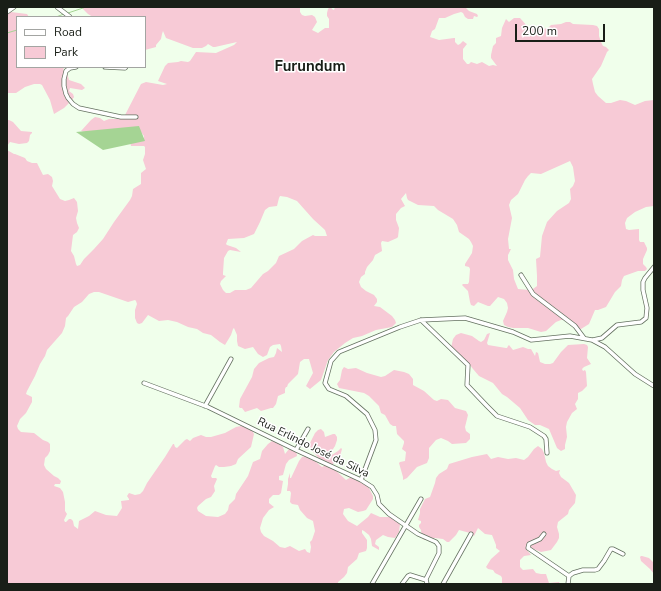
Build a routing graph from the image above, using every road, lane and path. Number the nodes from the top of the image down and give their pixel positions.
1 (14, 7) edge
2 (57, 7) edge
3 (7, 12) edge
4 (67, 15) edge
5 (70, 68) edge
6 (136, 117) dead end
7 (654, 267) edge
8 (521, 275) dead end
9 (421, 320) junction
10 (584, 339) junction
11 (592, 340) junction
12 (231, 359) dead end
13 (144, 383) dead end
14 (654, 386) edge
15 (206, 406) junction
16 (308, 429) dead end
17 (296, 450) junction
18 (546, 453) dead end
19 (361, 480) junction
20 (421, 499) dead end
21 (406, 526) junction
22 (471, 534) dead end
23 (544, 534) dead end
24 (624, 554) dead end
25 (569, 576) junction
26 (426, 582) edge
27 (372, 584) edge
28 (402, 584) edge
29 (443, 584) edge
30 (568, 584) edge

1 - 3 street
2 - 4 street
5 - 6 street
7 - 11 street
8 - 10 street
9 - 10 street
9 - 18 street
9 - 19 street
10 - 11 street
11 - 14 street
12 - 15 street
13 - 15 street, Rua Erlindo José da Silva
15 - 17 street, Rua Erlindo José da Silva
16 - 17 street
17 - 19 street, Rua Erlindo José da Silva
19 - 21 street, Rua Erlindo José da Silva
20 - 21 street
21 - 26 street, Rua Erlindo José da Silva
21 - 27 street
22 - 29 street
23 - 25 street
24 - 25 street
25 - 30 street
26 - 28 street

